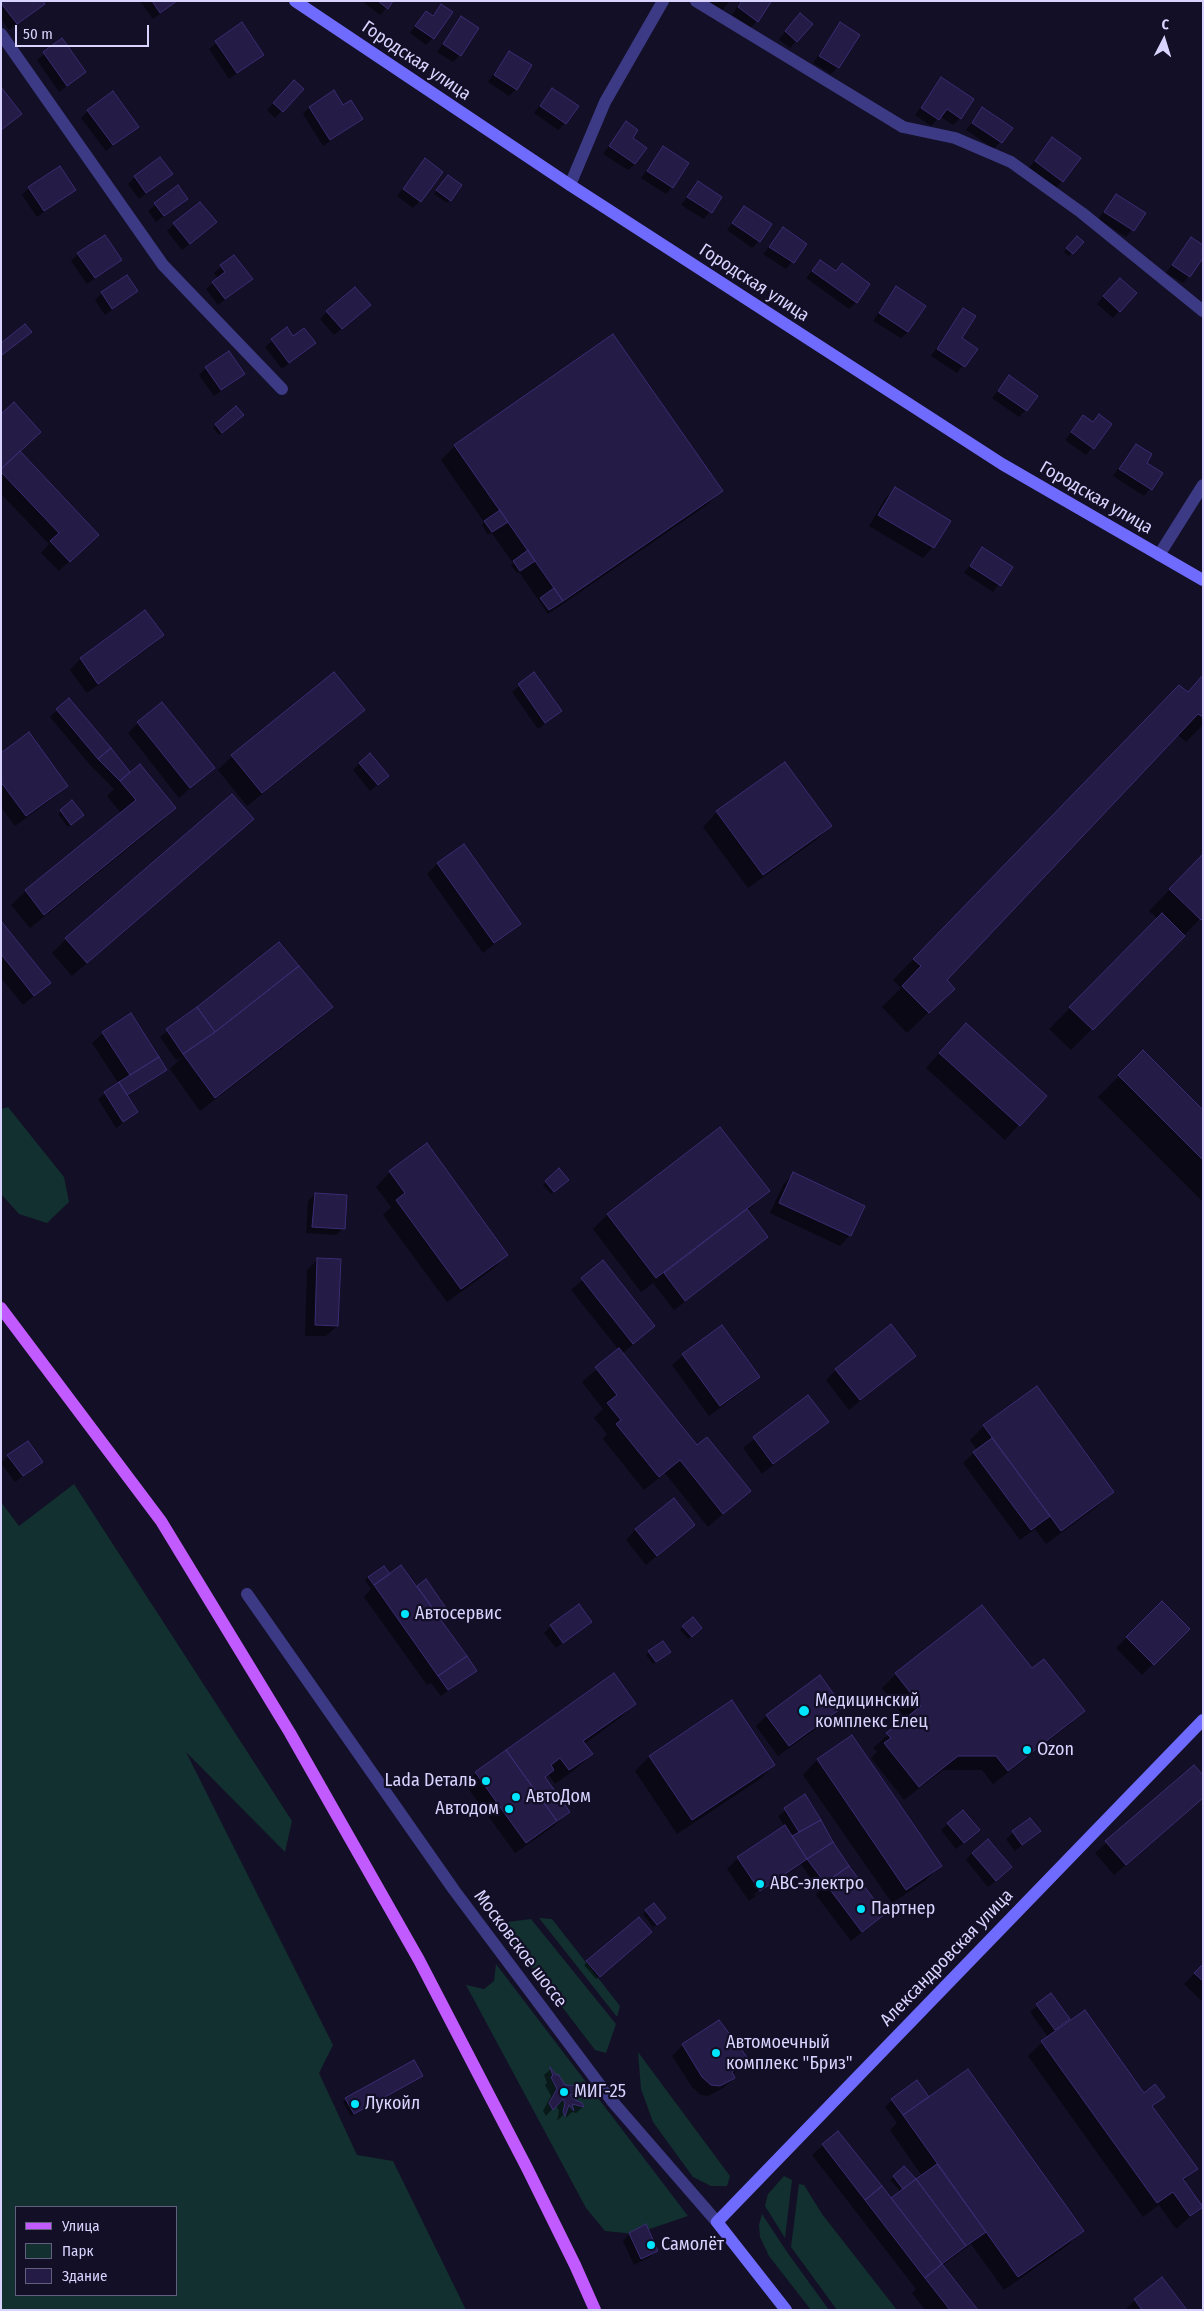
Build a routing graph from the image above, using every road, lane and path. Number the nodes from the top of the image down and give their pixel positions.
1 (295, 1) edge
2 (663, 1) edge
3 (696, 1) edge
4 (1, 34) edge
5 (570, 185) junction
6 (1203, 311) edge
7 (282, 389) dead end
8 (1203, 485) edge
9 (1159, 555) junction
10 (1203, 580) edge
11 (1, 1308) edge
12 (247, 1594) dead end
13 (1203, 1720) edge
14 (717, 2222) junction
15 (595, 2310) edge
16 (786, 2310) edge

1 - 5 street, Городская улица
2 - 5 street
3 - 6 street
4 - 7 street
5 - 9 street, Городская улица
8 - 9 street
9 - 10 street, Городская улица
11 - 15 main road
12 - 14 street, Московское шоссе
13 - 14 street, Александровская улица
14 - 16 street, Московское шоссе

